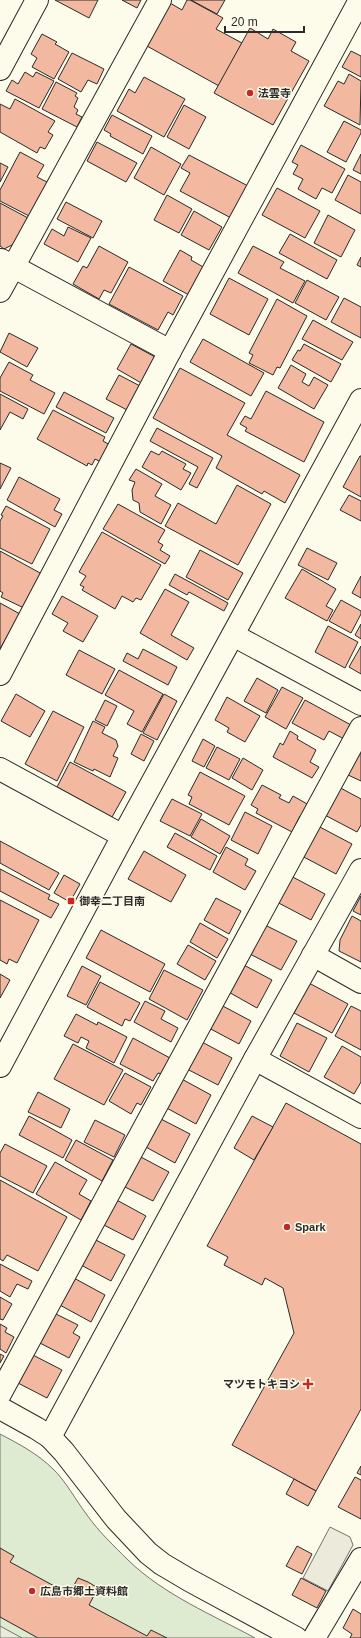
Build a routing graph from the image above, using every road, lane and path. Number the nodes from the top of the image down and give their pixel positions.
1 (37, 0) edge
2 (160, 0) edge
3 (360, 0) edge
4 (0, 69) edge
5 (7, 263) edge
6 (0, 291) edge
7 (170, 351) junction
8 (361, 400) edge
9 (233, 635) junction
10 (0, 674) edge
11 (361, 704) edge
12 (361, 728) edge
13 (0, 769) edge
14 (123, 836) junction
15 (361, 870) edge
16 (313, 955) junction
17 (361, 982) edge
18 (255, 1059) junction
19 (0, 1066) edge
20 (361, 1117) edge
21 (0, 1394) edge
22 (0, 1408) edge
23 (50, 1437) junction
24 (361, 1559) edge
25 (296, 1638) edge
26 (314, 1638) edge

1 - 4 street
2 - 5 street
3 - 7 street
5 - 6 street
5 - 7 street
7 - 10 street
8 - 9 street
9 - 11 street
9 - 14 street
12 - 21 street
13 - 14 street
14 - 19 street
15 - 16 street
16 - 17 street
16 - 18 street
18 - 20 street
18 - 23 street
22 - 23 street
23 - 25 street
24 - 26 street

